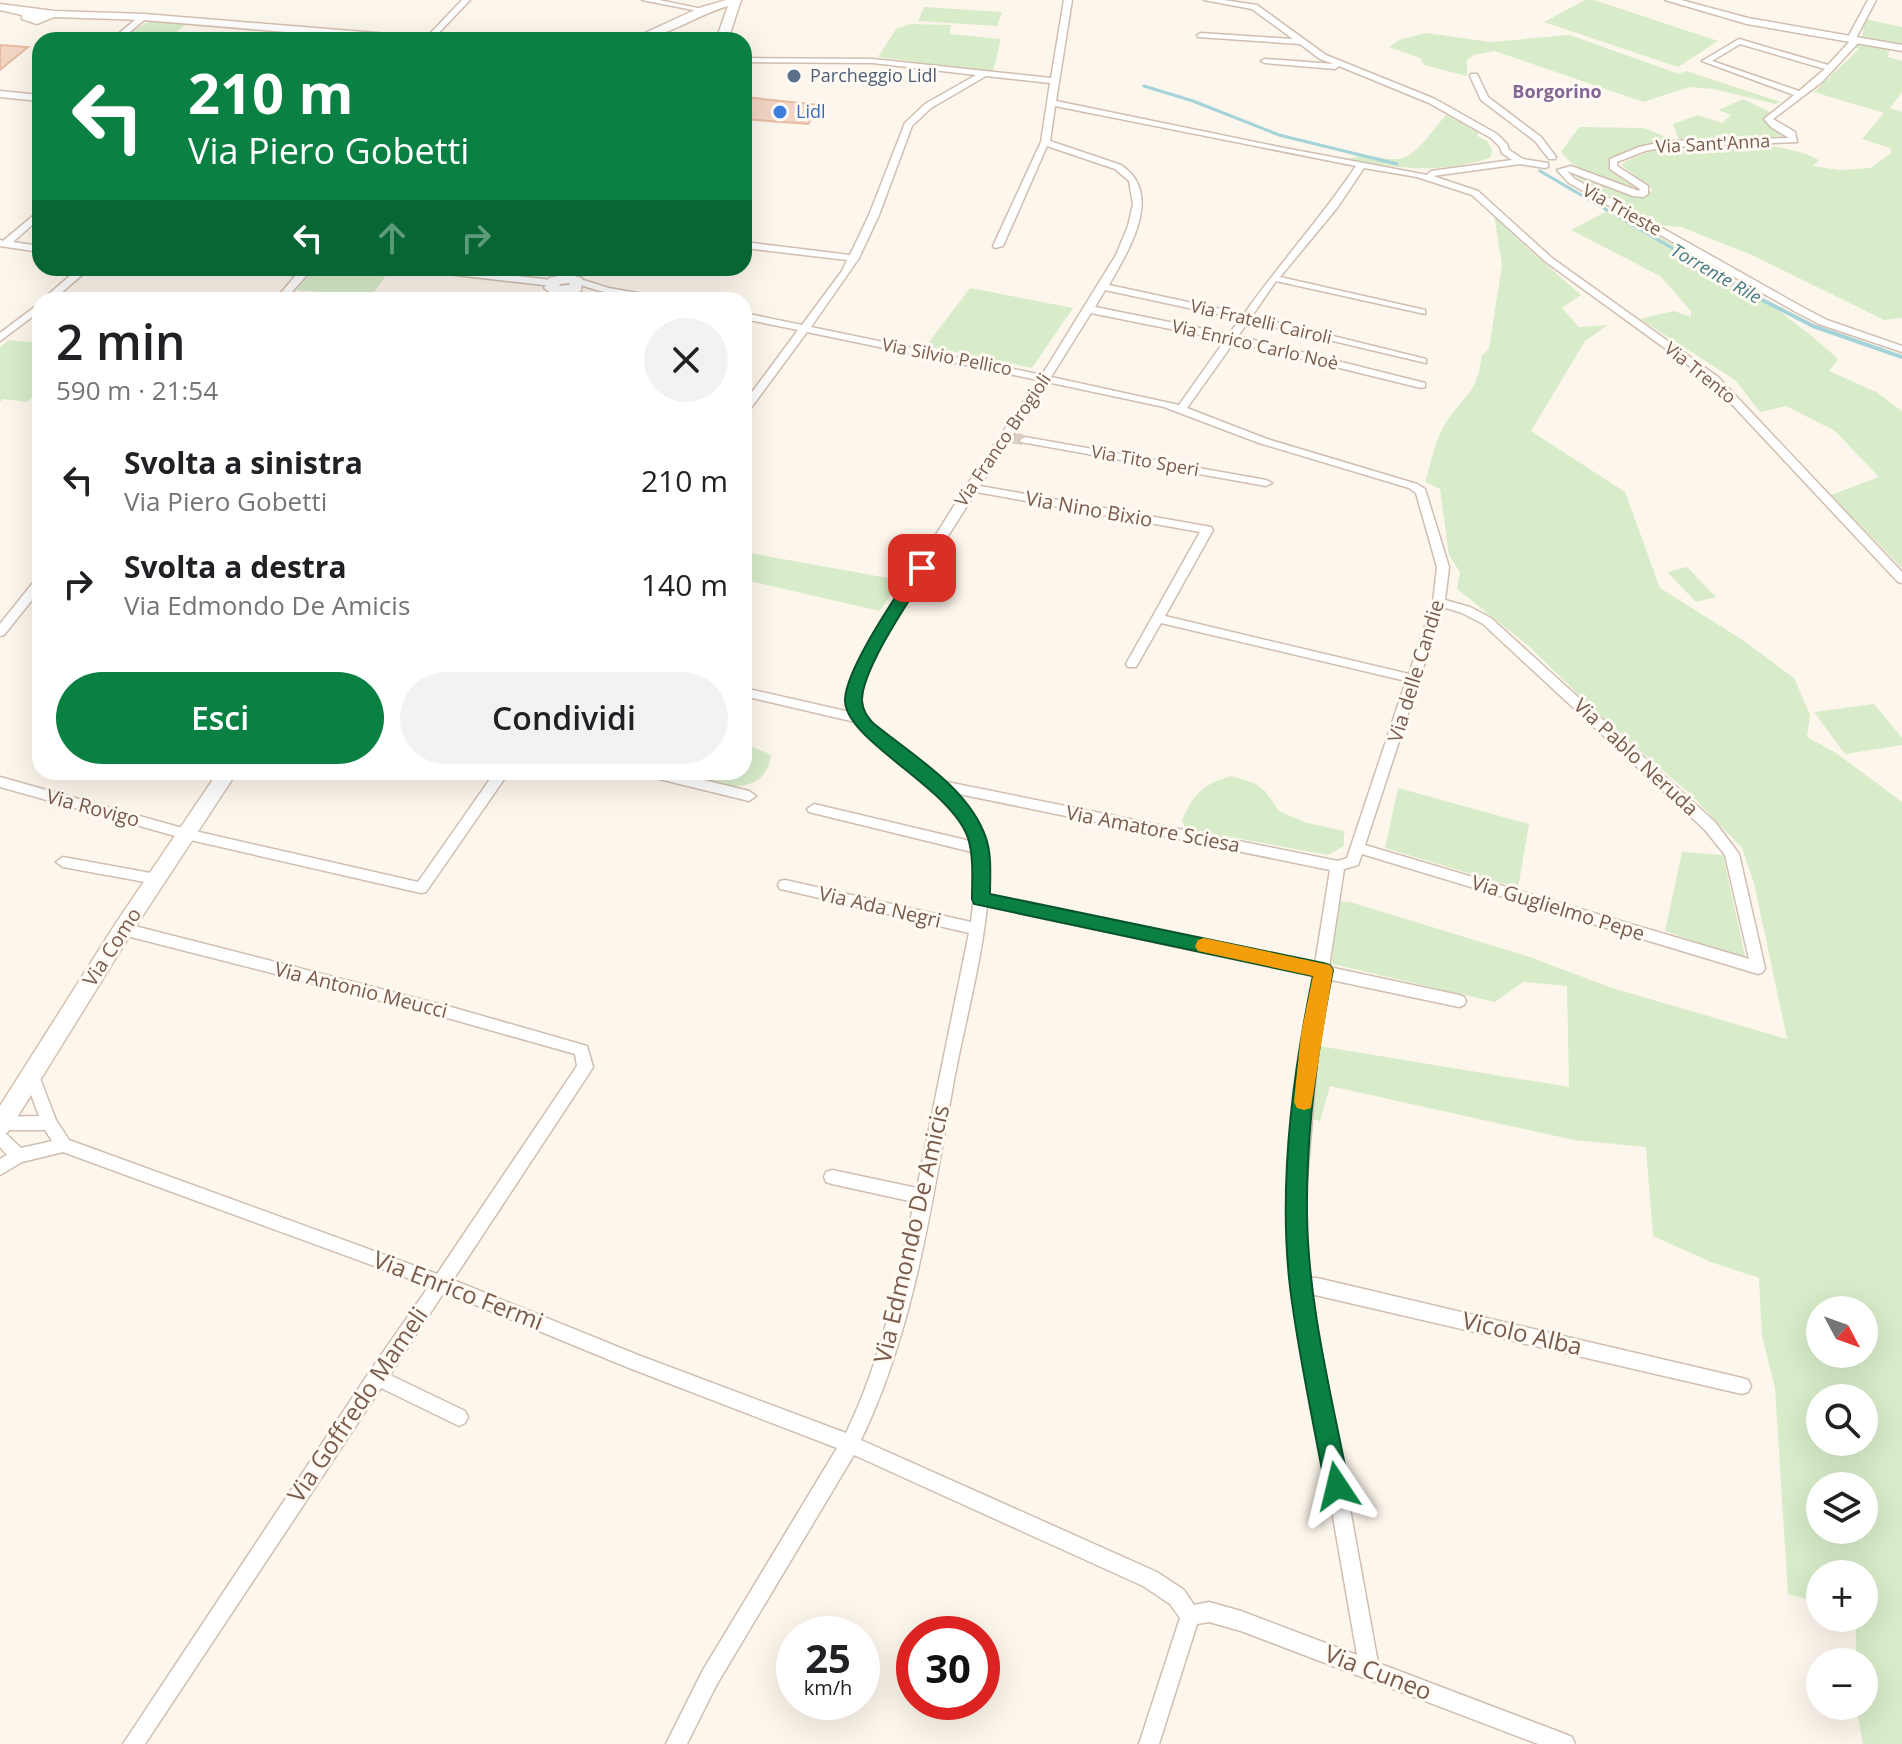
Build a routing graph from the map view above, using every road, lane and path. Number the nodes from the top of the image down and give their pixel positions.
1 (466, 0) edge
2 (646, 0) edge
3 (719, 0) edge
4 (1068, 0) edge
5 (1208, 0) edge
6 (1670, 0) edge
7 (1872, 0) edge
8 (735, 1) edge
9 (0, 7) edge
10 (703, 10) junction
11 (144, 17) junction
12 (125, 32) edge
13 (328, 32) edge
14 (434, 32) edge
15 (654, 32) edge
16 (725, 32) edge
17 (1201, 35) dead end
18 (1853, 40) junction
19 (1299, 42) junction
20 (1902, 48) edge
21 (752, 59) edge
22 (1265, 61) dead end
23 (1344, 67) junction
24 (1830, 68) junction
25 (983, 74) junction
26 (1474, 76) dead end
27 (1054, 81) junction
28 (0, 94) edge
29 (1798, 94) junction
30 (32, 97) edge
31 (1051, 103) junction
32 (1045, 142) junction
33 (1505, 151) junction
34 (1520, 161) junction
35 (1548, 161) junction
36 (1497, 163) junction
37 (1361, 166) junction
38 (1482, 167) junction
39 (1565, 169) junction
40 (1453, 172) junction
41 (1419, 175) junction
42 (1453, 184) junction
43 (1472, 185) junction
44 (32, 219) edge
45 (2, 243) edge
46 (752, 246) edge
47 (998, 246) dead end
48 (32, 248) edge
49 (854, 258) junction
50 (76, 276) edge
51 (301, 276) edge
52 (503, 276) edge
53 (1274, 278) junction
54 (564, 282) edge
55 (1100, 286) junction
56 (56, 292) edge
57 (287, 292) edge
58 (613, 292) edge
59 (1088, 309) junction
60 (32, 312) edge
61 (1421, 312) dead end
62 (1246, 317) junction
63 (752, 318) edge
64 (803, 328) junction
65 (0, 338) edge
66 (1232, 338) junction
67 (1902, 349) edge
68 (1422, 361) dead end
69 (1046, 377) junction
70 (1421, 385) dead end
71 (752, 399) edge
72 (1182, 408) junction
73 (1025, 440) tunnel mouth
74 (1266, 483) dead end
75 (971, 488) junction
76 (1421, 491) joint
77 (1902, 579) edge
78 (32, 592) edge
79 (1439, 602) junction
80 (1159, 619) junction
81 (0, 632) edge
82 (1132, 664) dead end
83 (1414, 679) junction
84 (752, 694) edge
85 (860, 719) junction
86 (223, 780) edge
87 (496, 780) edge
88 (684, 780) edge
89 (0, 782) edge
90 (938, 785) junction
91 (749, 796) dead end
92 (814, 809) dead end
93 (186, 834) junction
94 (979, 848) junction
95 (1358, 848) junction
96 (63, 862) dead end
97 (1338, 866) junction
98 (156, 879) junction
99 (785, 885) dead end
100 (981, 899) junction
101 (123, 929) junction
102 (975, 929) junction
103 (1758, 968) joint
104 (1323, 970) junction
105 (1459, 1001) dead end
106 (585, 1067) joint
107 (31, 1073) junction
108 (49, 1123) junction
109 (0, 1128) edge
110 (63, 1145) junction
111 (18, 1156) junction
112 (0, 1168) edge
113 (832, 1177) dead end
114 (924, 1197) junction
115 (439, 1282) junction
116 (1301, 1286) junction
117 (376, 1377) junction
118 (1742, 1386) dead end
119 (459, 1417) dead end
120 (850, 1444) junction
121 (1190, 1616) junction
122 (1369, 1670) junction
123 (133, 1744) edge
124 (676, 1744) edge
125 (1149, 1744) edge
126 (1565, 1744) edge

1 - 14 street
2 - 10 street
3 - 10 main road
4 - 27 street
5 - 19 street
6 - 18 street
7 - 18 street, Via Sant'Anna
8 - 10 main road
8 - 16 main road
9 - 11 main road
10 - 15 main road
11 - 12 street
11 - 13 main road
17 - 19 street
18 - 20 street
18 - 24 street, Via Sant'Anna
19 - 23 street
21 - 25 street
22 - 23 street
23 - 33 street
24 - 29 street, Via Sant'Anna
24 - 29 street
25 - 27 street
25 - 49 street
26 - 35 street
27 - 31 street
28 - 30 street
29 - 39 street, Via Sant'Anna
31 - 32 street
31 - 37 street, Via Trento
32 - 47 street
32 - 55 street, Via Franco Brogioli
33 - 34 street
33 - 36 street
34 - 35 street
34 - 36 street, Via Trento
35 - 39 street
36 - 38 street, Via Trento
37 - 41 street, Via Trento
37 - 53 street
38 - 40 street, Via Trento
38 - 43 street
39 - 67 street, Via Trieste
40 - 41 street, Via Trento
40 - 42 street
40 - 43 street, Via Trento
41 - 42 street, Via Trento
42 - 43 street, Via Trento
43 - 77 street, Via Trento
44 - 45 street
45 - 48 street
46 - 49 street
49 - 64 street
50 - 56 street
51 - 57 street
52 - 54 street
53 - 61 street
53 - 62 street
54 - 58 street
55 - 59 street, Via Franco Brogioli
55 - 62 street, Via Fratelli Cairoli
59 - 66 street, Via Enrico Carlo Noè
59 - 69 street, Via Franco Brogioli
60 - 65 street
62 - 66 street
62 - 68 street, Via Fratelli Cairoli
63 - 64 street, Via Silvio Pellico
64 - 69 street, Via Silvio Pellico
64 - 71 street
66 - 70 street, Via Enrico Carlo Noè
66 - 72 street
69 - 72 street, Via Silvio Pellico
69 - 75 street, Via Franco Brogioli
72 - 76 street, Via Silvio Pellico
73 - 74 street, Via Tito Speri
75 - 80 street, Via Nino Bixio
75 - 85 street, Via Franco Brogioli
76 - 79 street, Via delle Candie
78 - 81 street
79 - 83 street, Via delle Candie
79 - 103 street, Via Pablo Neruda
80 - 82 street
80 - 83 street
83 - 95 street, Via delle Candie
84 - 85 street
85 - 90 street
86 - 93 main road, Via Como
87 - 93 street
88 - 91 street
89 - 93 street, Via Rovigo
90 - 94 street, Via Edmondo De Amicis
90 - 97 street, Via Amatore Sciesa
92 - 94 street
93 - 98 main road, Via Como
94 - 100 street, Via Edmondo De Amicis
95 - 97 street
95 - 103 street, Via Guglielmo Pepe
96 - 98 street
97 - 104 street
98 - 101 main road, Via Como
99 - 102 street, Via Ada Negri
100 - 102 street, Via Edmondo De Amicis
100 - 104 street
101 - 106 street, Via Antonio Meucci
101 - 107 main road, Via Como
102 - 114 street, Via Edmondo De Amicis
104 - 105 street
104 - 116 street
106 - 115 street, Via Goffredo Mameli
107 - 108 street
107 - 109 main road, Via Como
108 - 109 street
108 - 110 street
109 - 111 street
110 - 111 street
110 - 115 street, Via Enrico Fermi
111 - 112 street
113 - 114 street
114 - 120 street, Via Edmondo De Amicis
115 - 117 street, Via Goffredo Mameli
115 - 120 street, Via Enrico Fermi
116 - 118 street, Vicolo Alba
116 - 122 street
117 - 119 street
117 - 123 street, Via Goffredo Mameli
120 - 121 street
120 - 124 street, Via Edmondo De Amicis
121 - 122 street, Via Cuneo
121 - 125 street
122 - 126 street, Via Cuneo

